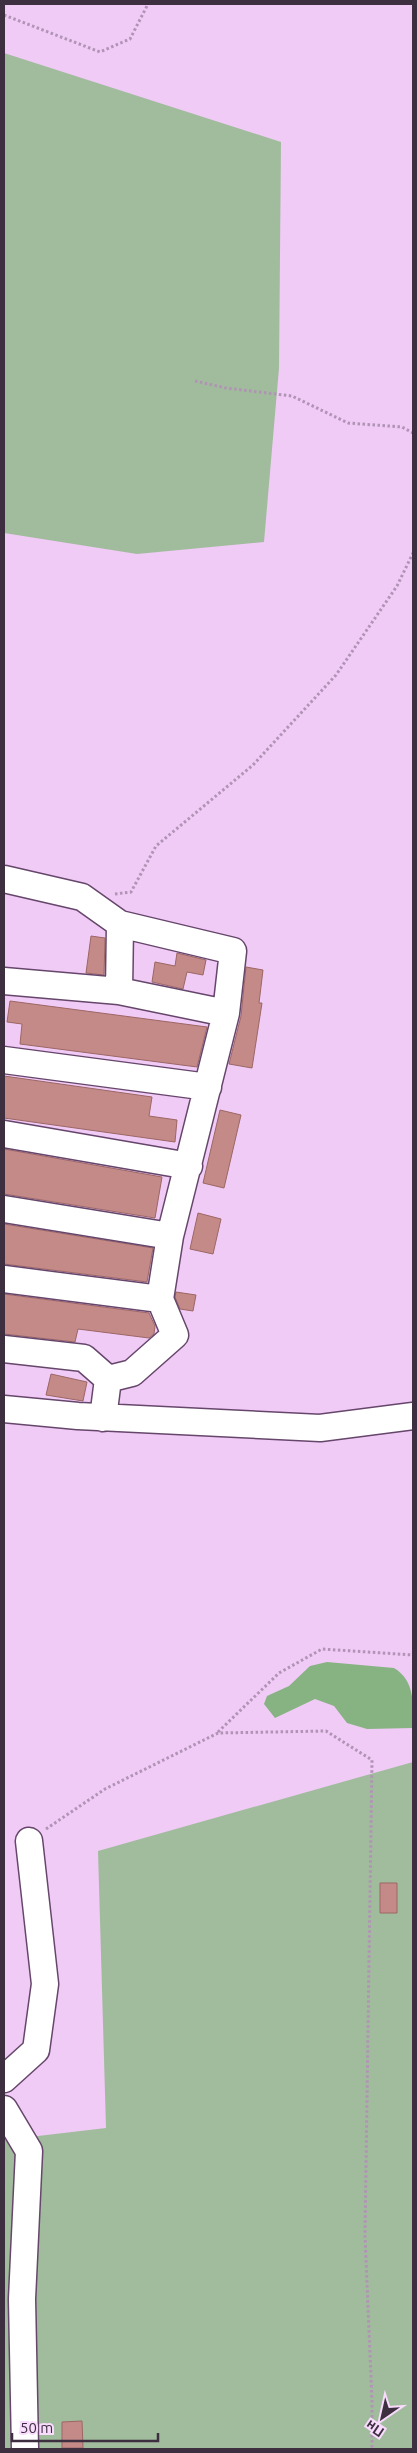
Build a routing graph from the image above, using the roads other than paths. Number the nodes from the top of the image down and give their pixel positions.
1 (4, 879) edge
2 (120, 924) junction
3 (4, 981) edge
4 (119, 991) junction
5 (226, 1013) junction
6 (4, 1060) edge
7 (208, 1087) junction
8 (4, 1134) edge
9 (189, 1166) junction
10 (4, 1209) edge
11 (170, 1236) junction
12 (4, 1279) edge
13 (160, 1299) junction
14 (4, 1349) edge
15 (108, 1379) junction
16 (4, 1409) edge
17 (413, 1416) edge
18 (102, 1418) junction
19 (29, 1841) road end
20 (4, 2079) edge
21 (4, 2109) edge
22 (25, 2449) edge

1 - 2 street
2 - 4 street
2 - 5 street
3 - 4 street
4 - 5 street
5 - 7 street
6 - 7 street
7 - 9 street
8 - 9 street
9 - 11 street
10 - 11 street
11 - 13 street
12 - 13 street
13 - 15 street
14 - 15 street
15 - 18 street
16 - 18 street
17 - 18 street
19 - 20 street
21 - 22 street

